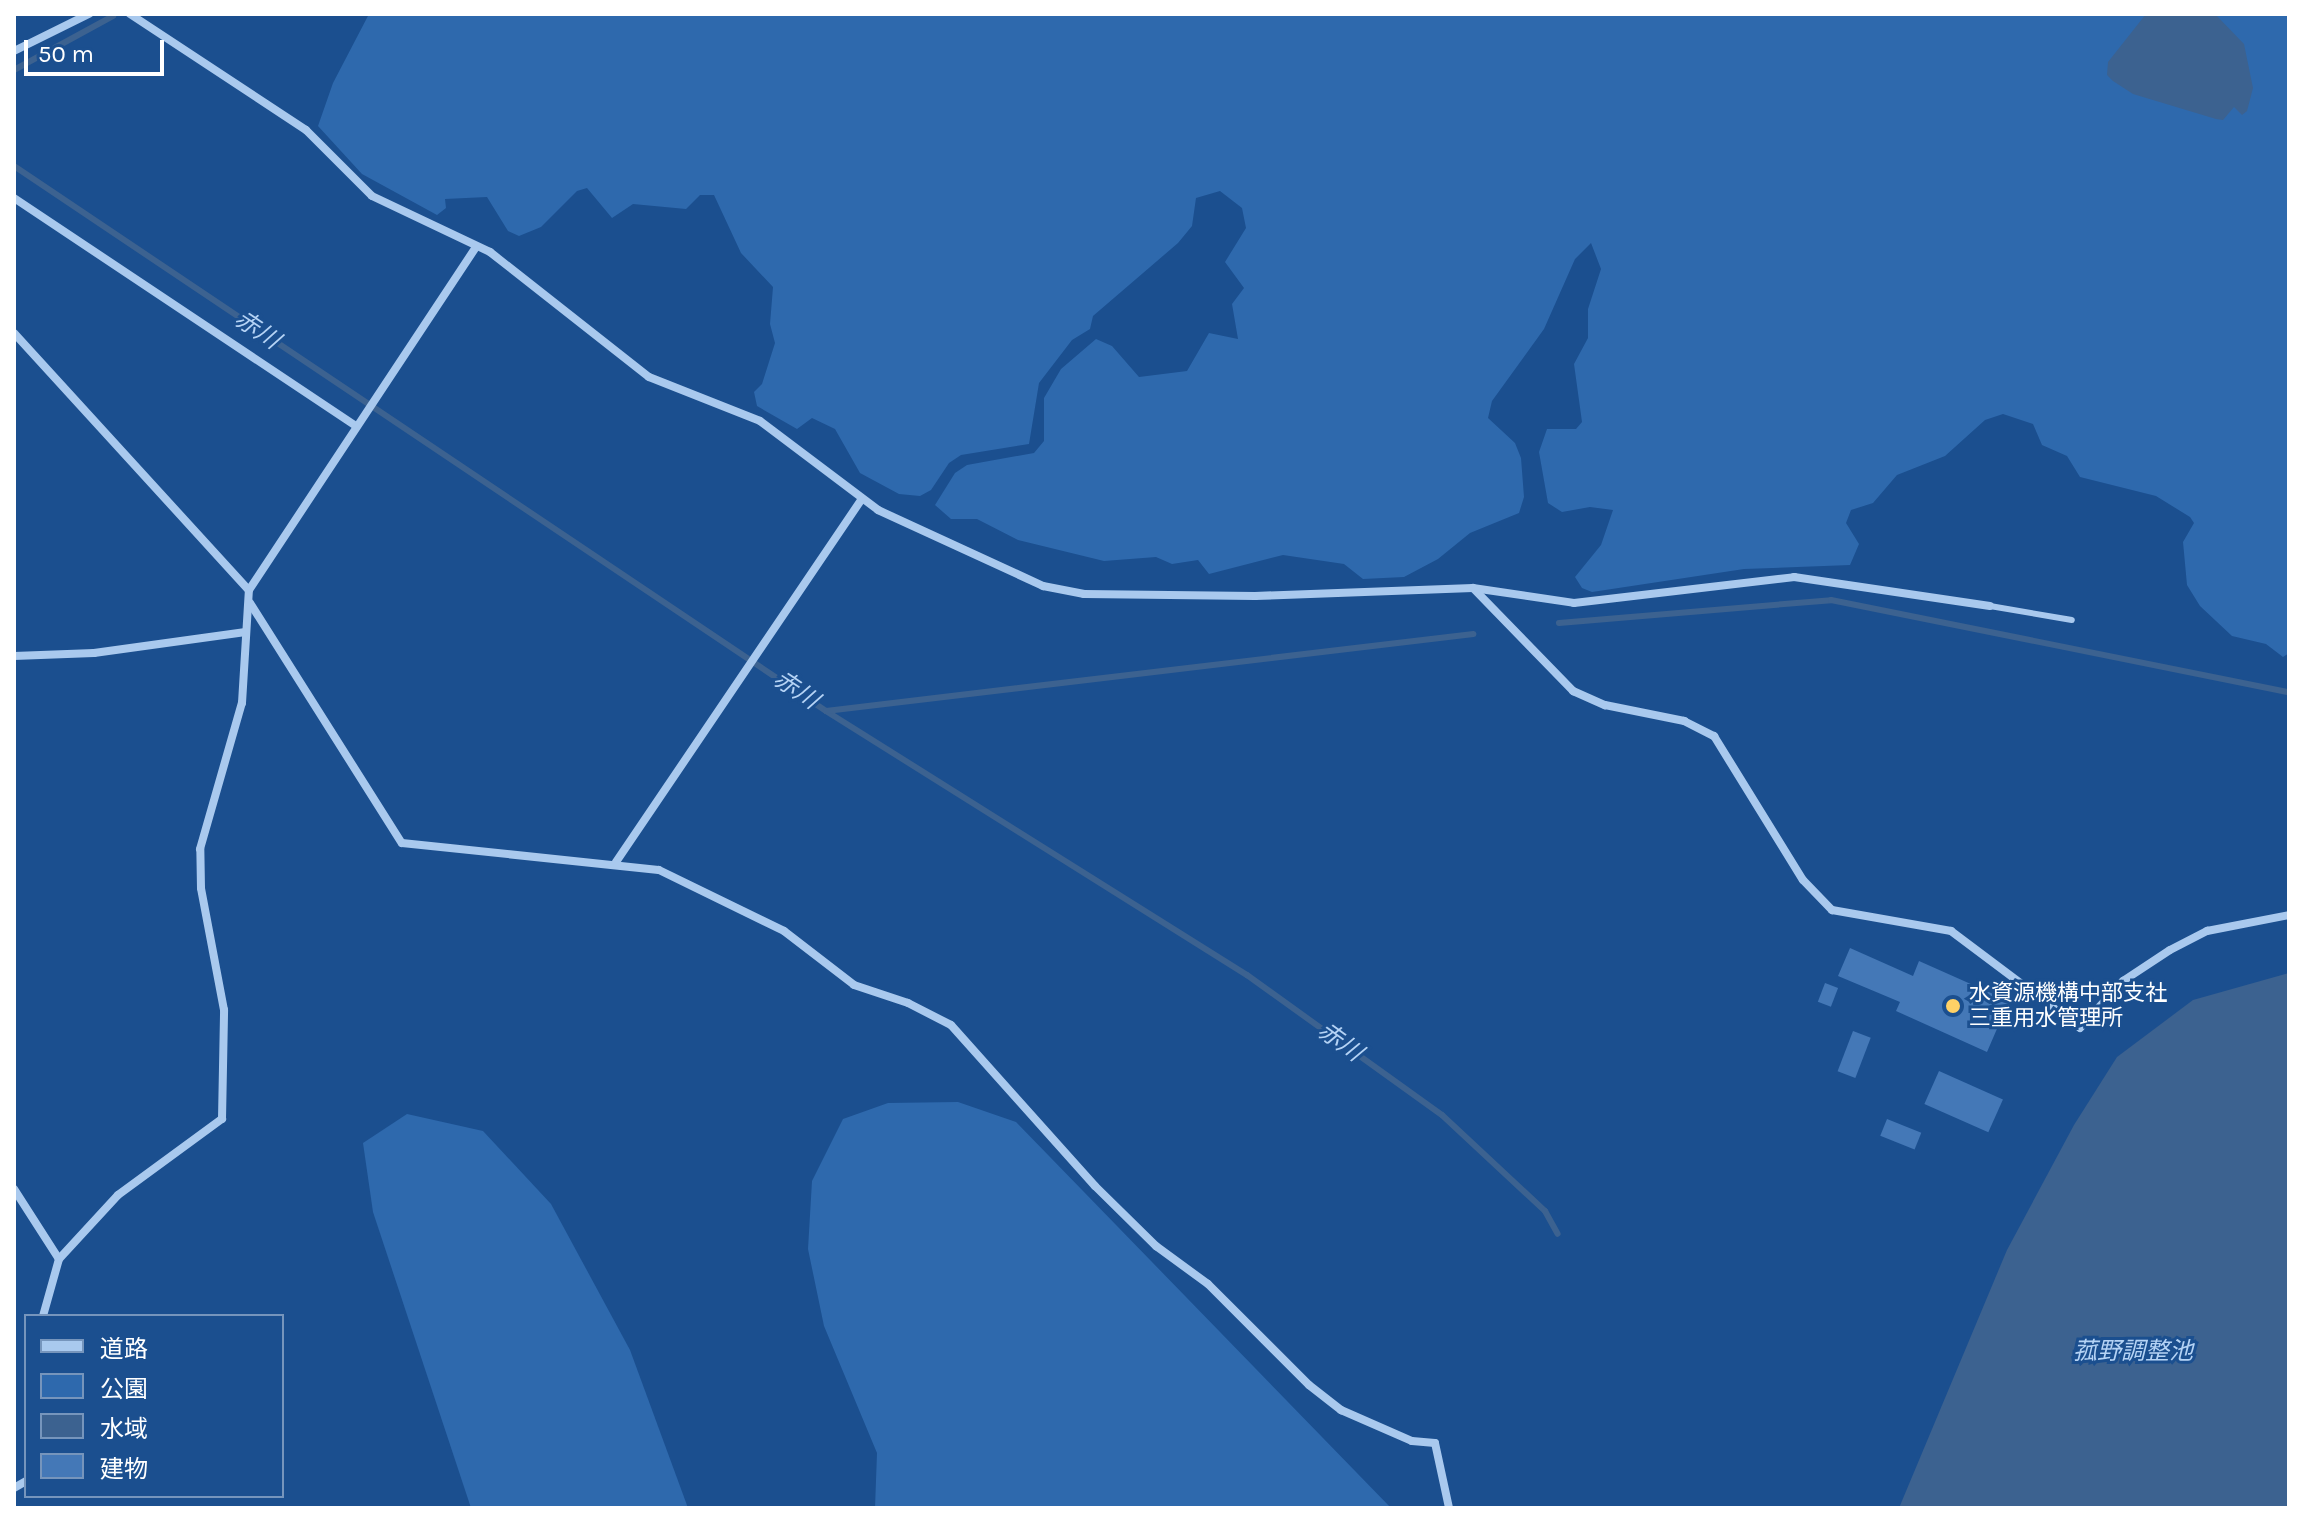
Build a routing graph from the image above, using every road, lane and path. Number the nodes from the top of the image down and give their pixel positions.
1 (89, 14) edge
2 (130, 14) edge
3 (14, 51) edge
4 (14, 198) edge
5 (476, 247) junction
6 (14, 333) edge
7 (356, 426) junction
8 (862, 498) junction
9 (1473, 588) junction
10 (249, 590) junction
11 (250, 603) junction
12 (1990, 606) joint
13 (2072, 620) dead end
14 (246, 632) junction
15 (14, 656) edge
16 (616, 862) junction
17 (2289, 915) edge
18 (14, 1189) edge
19 (59, 1259) junction
20 (44, 1314) edge
21 (1449, 1508) edge

1 - 3 street
2 - 5 street
4 - 7 street
5 - 7 street
5 - 8 street
6 - 10 street
7 - 10 street
8 - 9 street
8 - 16 street
9 - 12 street
9 - 17 street
10 - 11 street
11 - 14 street
11 - 16 street
12 - 13 lane
14 - 15 street
14 - 19 street
16 - 21 street
18 - 19 street
19 - 20 street

